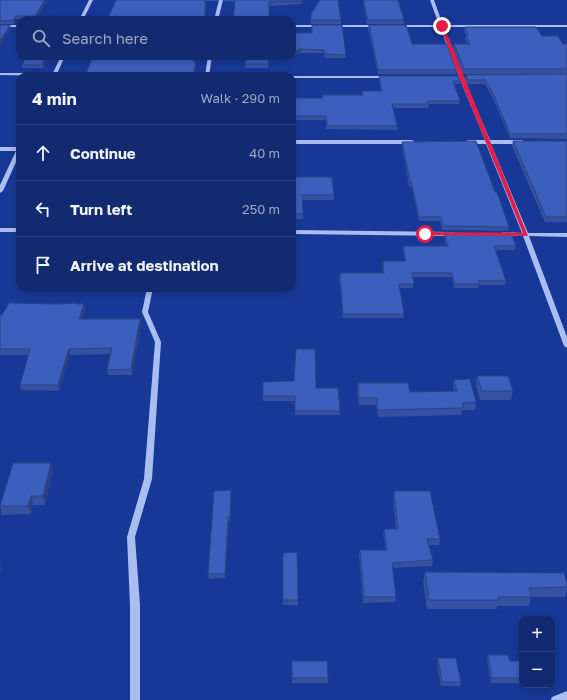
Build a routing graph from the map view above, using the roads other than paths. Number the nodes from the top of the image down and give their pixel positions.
1 (91, 0) edge
2 (221, 0) edge
3 (432, 0) edge
4 (83, 16) edge
5 (217, 16) edge
6 (0, 26) edge
7 (16, 26) edge
8 (296, 26) edge
9 (324, 26) edge
10 (331, 26) edge
11 (386, 26) edge
12 (394, 26) edge
13 (442, 26) junction
14 (567, 26) edge
15 (61, 60) edge
16 (209, 60) edge
17 (55, 72) edge
18 (208, 72) edge
19 (0, 74) edge
20 (16, 74) edge
21 (296, 77) edge
22 (392, 77) edge
23 (453, 77) edge
24 (461, 77) junction
25 (468, 77) edge
26 (296, 142) edge
27 (417, 142) edge
28 (464, 142) edge
29 (488, 142) junction
30 (527, 142) edge
31 (16, 148) edge
32 (0, 149) edge
33 (16, 157) edge
34 (0, 191) edge
35 (0, 230) edge
36 (16, 230) edge
37 (296, 232) edge
38 (456, 234) edge
39 (495, 234) edge
40 (526, 235) junction
41 (567, 235) edge
42 (149, 292) edge
43 (566, 342) edge
44 (567, 696) edge
45 (135, 700) edge
46 (556, 700) edge

1 - 4 street
2 - 5 street
3 - 13 street
6 - 7 street
8 - 9 street
10 - 11 street
12 - 13 street
13 - 14 street
13 - 24 street
15 - 17 street
16 - 18 street
19 - 20 street
21 - 22 street
23 - 24 street
24 - 25 street
24 - 29 street
26 - 27 street
28 - 29 street
29 - 30 street
29 - 40 street
31 - 32 street
33 - 34 street
35 - 36 street
37 - 38 street
39 - 40 street
40 - 41 street
40 - 43 street
42 - 45 street
44 - 46 street

